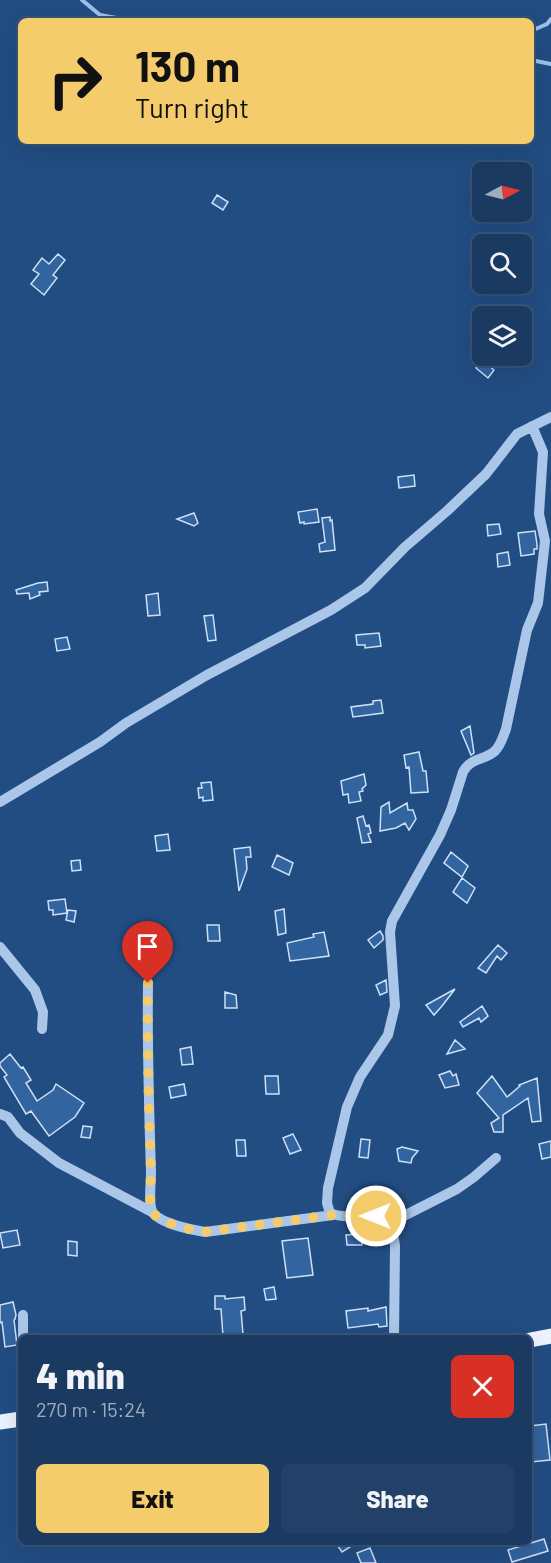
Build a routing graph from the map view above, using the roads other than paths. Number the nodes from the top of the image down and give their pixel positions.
1 (551, 417) edge
2 (532, 426) junction
3 (0, 802) edge
4 (0, 947) edge
5 (148, 983) dead end
6 (42, 1029) dead end
7 (0, 1114) edge
8 (495, 1158) dead end
9 (152, 1212) junction
10 (333, 1215) junction
11 (388, 1224) junction
12 (23, 1315) dead end
13 (23, 1335) edge
14 (394, 1335) edge
15 (551, 1336) edge
16 (532, 1340) edge
17 (18, 1419) edge
18 (0, 1422) edge

1 - 2 street
2 - 3 street
2 - 10 street
4 - 6 street
5 - 9 street
7 - 9 street
8 - 11 street
9 - 10 street
10 - 11 street
11 - 14 street
12 - 13 street
15 - 16 main road
17 - 18 main road

